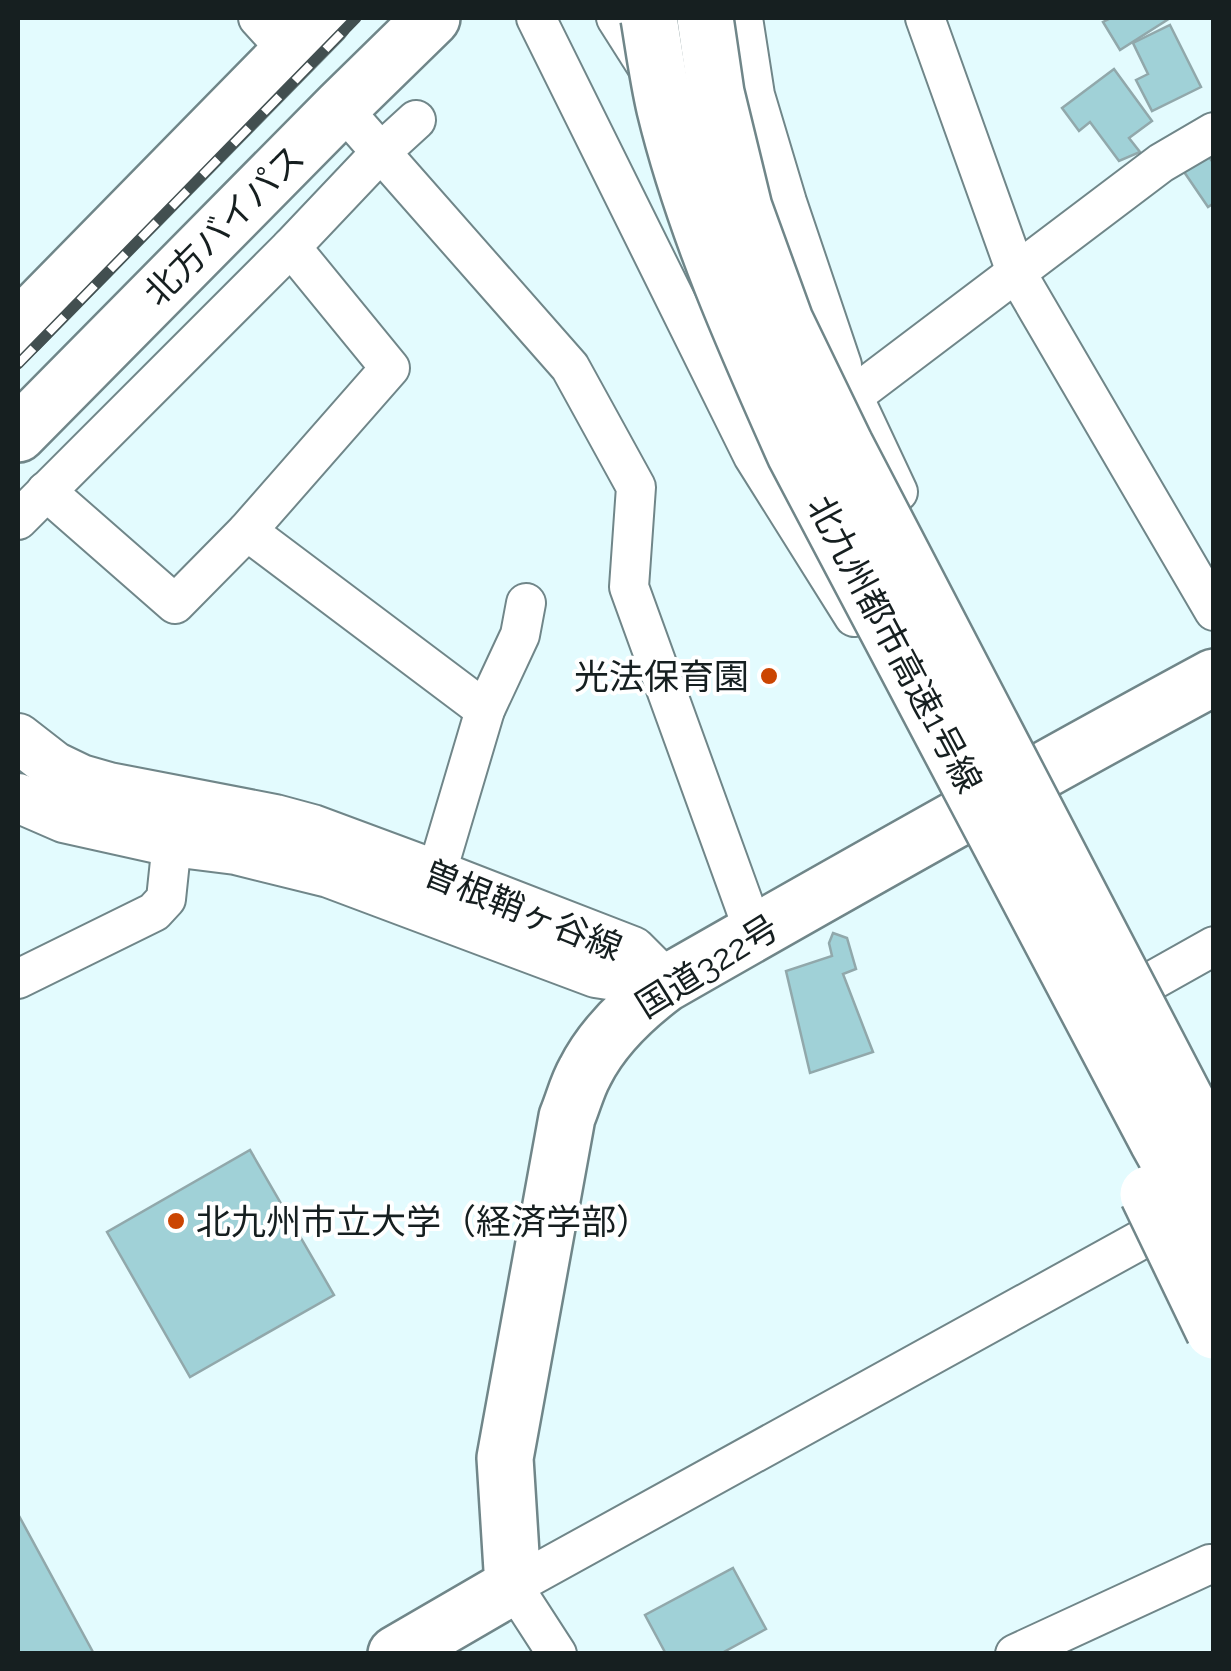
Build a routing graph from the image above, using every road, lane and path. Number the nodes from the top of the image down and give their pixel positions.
1 (432, 18) edge
2 (536, 18) edge
3 (616, 18) edge
4 (650, 18) edge
5 (705, 18) edge
6 (743, 18) edge
7 (925, 18) edge
8 (290, 29) edge
9 (340, 107) junction
10 (416, 120) dead end
11 (1214, 132) edge
12 (381, 152) junction
13 (291, 247) junction
14 (1016, 272) junction
15 (18, 329) edge
16 (853, 396) junction
17 (18, 434) edge
18 (753, 456) junction
19 (46, 490) junction
20 (828, 518) junction
21 (18, 520) edge
22 (247, 531) junction
23 (526, 603) dead end
24 (1214, 611) edge
25 (1214, 678) edge
26 (485, 710) junction
27 (18, 738) edge
28 (1022, 772) junction
29 (18, 798) edge
30 (975, 810) junction
31 (172, 842) junction
32 (436, 874) junction
33 (754, 932) junction
34 (1214, 946) edge
35 (18, 978) edge
36 (665, 984) junction
37 (1142, 986) junction
38 (1214, 1094) edge
39 (1214, 1117) edge
40 (1214, 1154) edge
41 (1204, 1220) edge
42 (1214, 1271) edge
43 (1214, 1331) edge
44 (1210, 1564) dead end
45 (513, 1586) junction
46 (396, 1654) edge
47 (558, 1654) edge
48 (1015, 1654) edge

1 - 9 highway, 北方バイパス
2 - 18 street
3 - 16 street
4 - 20 highway, 北九州都市高速1号線, bridge
5 - 28 highway, 北九州都市高速1号線, bridge
6 - 16 street
7 - 14 street
8 - 15 highway, 北方バイパス
9 - 12 street
9 - 17 highway, 北方バイパス
10 - 12 street
11 - 14 street
12 - 13 street
12 - 33 street
13 - 19 street
13 - 22 street
14 - 16 street
14 - 24 street
16 - 18 street
16 - 28 street
18 - 30 street
19 - 21 street
19 - 22 street
20 - 41 highway, 北九州都市高速1号線, bridge
20 - 43 highway, bridge
22 - 26 street
23 - 26 street
25 - 28 highway, 国道322号
26 - 32 street
27 - 32 main road, 曽根鞘ヶ谷線
28 - 30 highway, 国道322号
28 - 37 main road
28 - 38 highway, bridge
28 - 40 highway, 北九州都市高速1号線, bridge
29 - 31 main road, 曽根鞘ヶ谷線
30 - 33 highway, 国道322号
30 - 41 main road
31 - 35 street
31 - 36 main road, 曽根鞘ヶ谷線
32 - 36 main road, 曽根鞘ヶ谷線
33 - 36 highway, 国道322号
34 - 37 street
36 - 45 highway, 国道322号
37 - 39 main road
41 - 42 main road
41 - 45 street
44 - 48 street
45 - 46 highway
45 - 47 street

